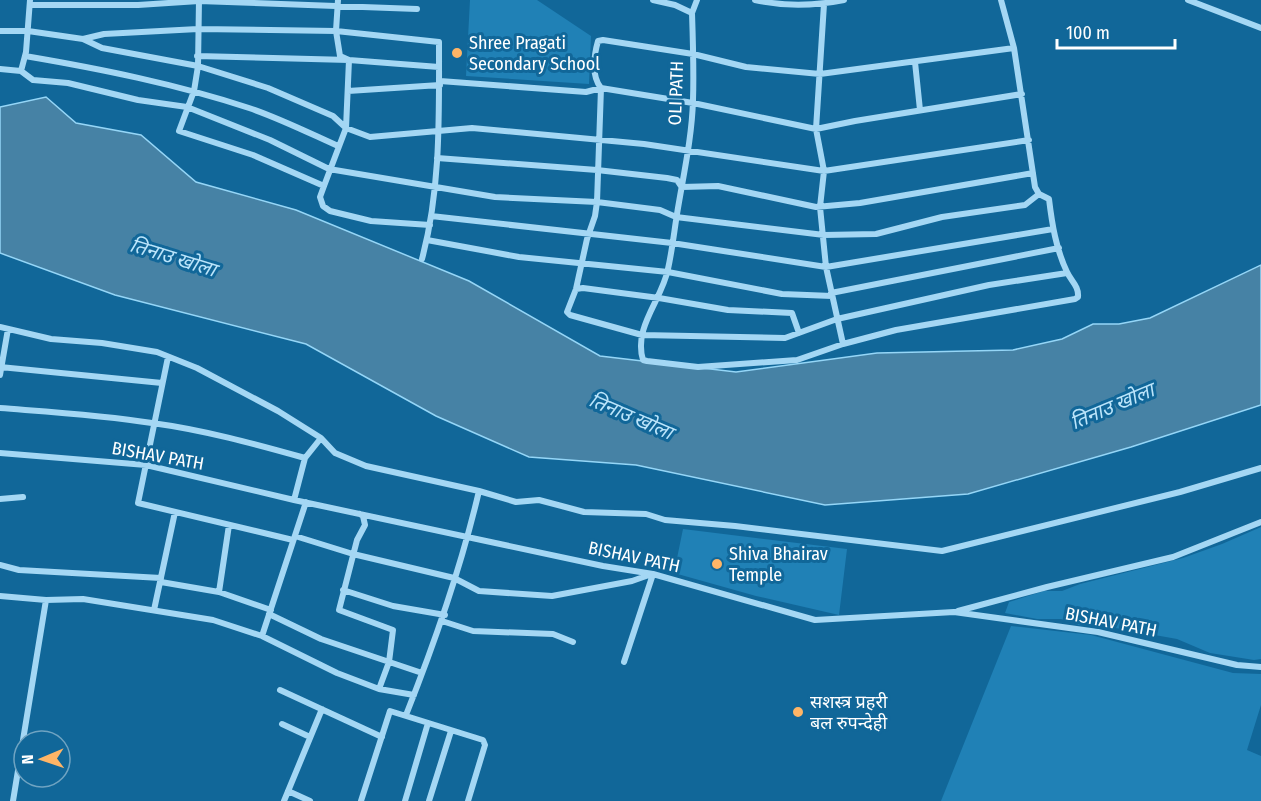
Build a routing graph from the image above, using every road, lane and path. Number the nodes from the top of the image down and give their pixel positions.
1 (199, 0) edge
2 (653, 0) edge
3 (697, 0) edge
4 (755, 0) edge
5 (844, 0) edge
6 (1001, 0) edge
7 (1188, 0) edge
8 (777, 2) edge
9 (30, 3) edge
10 (338, 3) edge
11 (810, 3) edge
12 (824, 4) junction
13 (417, 9) dead end
14 (692, 13) junction
15 (1261, 28) edge
16 (198, 29) junction
17 (336, 30) junction
18 (0, 31) edge
19 (28, 32) junction
20 (83, 39) junction
21 (1014, 48) junction
22 (693, 54) junction
23 (25, 56) junction
24 (197, 56) junction
25 (349, 60) junction
26 (915, 62) junction
27 (198, 66) junction
28 (439, 67) junction
29 (0, 69) edge
30 (21, 71) junction
31 (820, 74) junction
32 (440, 83) junction
33 (601, 88) junction
34 (194, 91) junction
35 (348, 91) junction
36 (1022, 94) junction
37 (693, 103) junction
38 (187, 107) junction
39 (921, 110) junction
40 (346, 128) junction
41 (816, 129) junction
42 (440, 130) junction
43 (598, 139) junction
44 (1029, 140) junction
45 (338, 146) junction
46 (687, 152) junction
47 (437, 158) junction
48 (329, 169) junction
49 (597, 170) junction
50 (824, 171) junction
51 (1033, 173) junction
52 (434, 185) junction
53 (324, 186) junction
54 (682, 187) junction
55 (1039, 194) junction
56 (597, 201) junction
57 (820, 207) junction
58 (431, 216) junction
59 (676, 217) junction
60 (430, 225) junction
61 (1053, 229) junction
62 (590, 234) junction
63 (824, 235) junction
64 (427, 240) junction
65 (672, 243) junction
66 (1059, 248) junction
67 (422, 259) dead end
68 (581, 263) junction
69 (826, 267) junction
70 (668, 272) junction
71 (1067, 273) junction
72 (576, 289) junction
73 (832, 294) junction
74 (659, 298) junction
75 (837, 319) junction
76 (0, 327) edge
77 (8, 329) junction
78 (800, 333) junction
79 (642, 335) junction
80 (843, 344) junction
81 (168, 357) junction
82 (0, 370) edge
83 (162, 383) junction
84 (0, 408) edge
85 (154, 423) junction
86 (321, 438) junction
87 (0, 453) edge
88 (305, 458) junction
89 (146, 465) junction
90 (1261, 468) edge
91 (480, 491) junction
92 (23, 497) dead end
93 (0, 499) edge
94 (294, 500) junction
95 (306, 502) junction
96 (176, 512) junction
97 (357, 513) junction
98 (1261, 522) edge
99 (229, 525) junction
100 (469, 536) junction
101 (294, 538) junction
102 (353, 554) junction
103 (0, 565) edge
104 (653, 574) junction
105 (454, 578) junction
106 (161, 580) junction
107 (343, 590) junction
108 (219, 592) junction
109 (0, 596) edge
110 (46, 600) junction
111 (154, 610) junction
112 (270, 612) junction
113 (954, 612) junction
114 (444, 618) junction
115 (262, 636) junction
116 (573, 642) dead end
117 (389, 662) junction
118 (624, 662) dead end
119 (1261, 667) edge
120 (422, 673) junction
121 (379, 689) junction
122 (280, 690) dead end
123 (414, 695) junction
124 (322, 709) junction
125 (406, 715) junction
126 (428, 723) junction
127 (282, 724) dead end
128 (451, 731) junction
129 (310, 737) junction
130 (382, 737) junction
131 (288, 791) junction
132 (13, 801) edge
133 (284, 801) edge
134 (310, 801) edge
135 (361, 801) edge
136 (405, 801) edge
137 (429, 801) edge
138 (468, 801) edge

1 - 9 street
1 - 10 street
1 - 16 street
2 - 14 street
3 - 14 street, OLI PATH
4 - 8 street
5 - 12 street
6 - 21 street
7 - 15 street
8 - 11 street
9 - 19 street
10 - 13 street
10 - 17 street
11 - 12 street
12 - 31 street
14 - 22 street, OLI PATH
16 - 17 street
16 - 20 street
16 - 24 street
17 - 25 street
17 - 28 street
18 - 19 street
19 - 20 street
19 - 23 street
20 - 27 street
21 - 26 street
21 - 36 street
22 - 31 street
22 - 33 street
22 - 37 street, OLI PATH
23 - 30 street
23 - 34 street
24 - 25 street
24 - 27 street
25 - 28 street
25 - 35 street
26 - 31 street
26 - 39 street
27 - 34 street
27 - 40 street
28 - 32 street
29 - 30 street
30 - 38 street
31 - 41 street
32 - 33 street
32 - 35 street
32 - 42 street
33 - 37 street
33 - 43 street
34 - 38 street
34 - 45 street
35 - 40 street
36 - 39 street
36 - 44 street
37 - 41 street
37 - 46 street, OLI PATH
38 - 48 street
38 - 53 street
39 - 41 street
40 - 42 street
40 - 45 street
41 - 50 street
42 - 43 street
42 - 47 street
43 - 46 street
43 - 49 street
44 - 50 street
44 - 51 street
45 - 48 street
46 - 50 street
46 - 54 street, OLI PATH
47 - 49 street
47 - 52 street
48 - 52 street
48 - 53 street
49 - 54 street
49 - 56 street
50 - 57 street
51 - 55 street
51 - 57 street
52 - 56 street
52 - 58 street
53 - 60 street
54 - 57 street
54 - 59 street, OLI PATH
55 - 61 street
55 - 63 street
56 - 59 street
56 - 62 street
57 - 63 street
58 - 60 street
58 - 62 street
59 - 63 street
59 - 65 street, OLI PATH
60 - 64 street
61 - 66 street
61 - 69 street
62 - 65 street
62 - 68 street
63 - 69 street
64 - 67 street
64 - 68 street
65 - 69 street
65 - 70 street, OLI PATH
66 - 71 street
66 - 73 street
68 - 70 street
68 - 72 street
69 - 73 street
70 - 73 street
70 - 74 street, OLI PATH
71 - 75 street
71 - 80 street
72 - 74 street
72 - 79 street
73 - 75 street
74 - 78 street
74 - 79 street, OLI PATH
75 - 78 street
75 - 80 street
76 - 77 street
77 - 81 street
77 - 82 street
78 - 79 street
79 - 80 street
81 - 83 street
81 - 86 street
82 - 83 street
83 - 85 street
84 - 85 street
85 - 88 street
85 - 89 street
86 - 88 street
86 - 91 street
87 - 89 street, BISHAV PATH
88 - 94 street
89 - 94 street, BISHAV PATH
89 - 96 street
90 - 91 street
91 - 100 street
92 - 93 street
94 - 95 street, BISHAV PATH
95 - 97 street, BISHAV PATH
95 - 101 street
96 - 99 street
96 - 106 street
97 - 100 street, BISHAV PATH
97 - 102 street
98 - 113 street
99 - 101 street
99 - 108 street
100 - 104 street, BISHAV PATH
100 - 105 street
101 - 102 street
101 - 112 street
102 - 105 street
102 - 107 street
103 - 106 street
104 - 105 street
104 - 113 street, BISHAV PATH
104 - 118 street
105 - 114 street
106 - 108 street
106 - 111 street
107 - 114 street
107 - 117 street
108 - 112 street
109 - 110 street
110 - 111 street
110 - 132 street
111 - 115 street
112 - 115 street
112 - 117 street
113 - 119 street, BISHAV PATH
114 - 116 street
114 - 120 street
115 - 121 street
117 - 120 street
117 - 121 street
120 - 123 street
121 - 123 street
122 - 124 street
123 - 125 street
124 - 129 street
124 - 130 street
125 - 126 street
125 - 130 street
126 - 128 street
126 - 136 street
127 - 129 street
128 - 137 street
128 - 138 street
129 - 131 street
130 - 135 street
131 - 133 street
131 - 134 street

